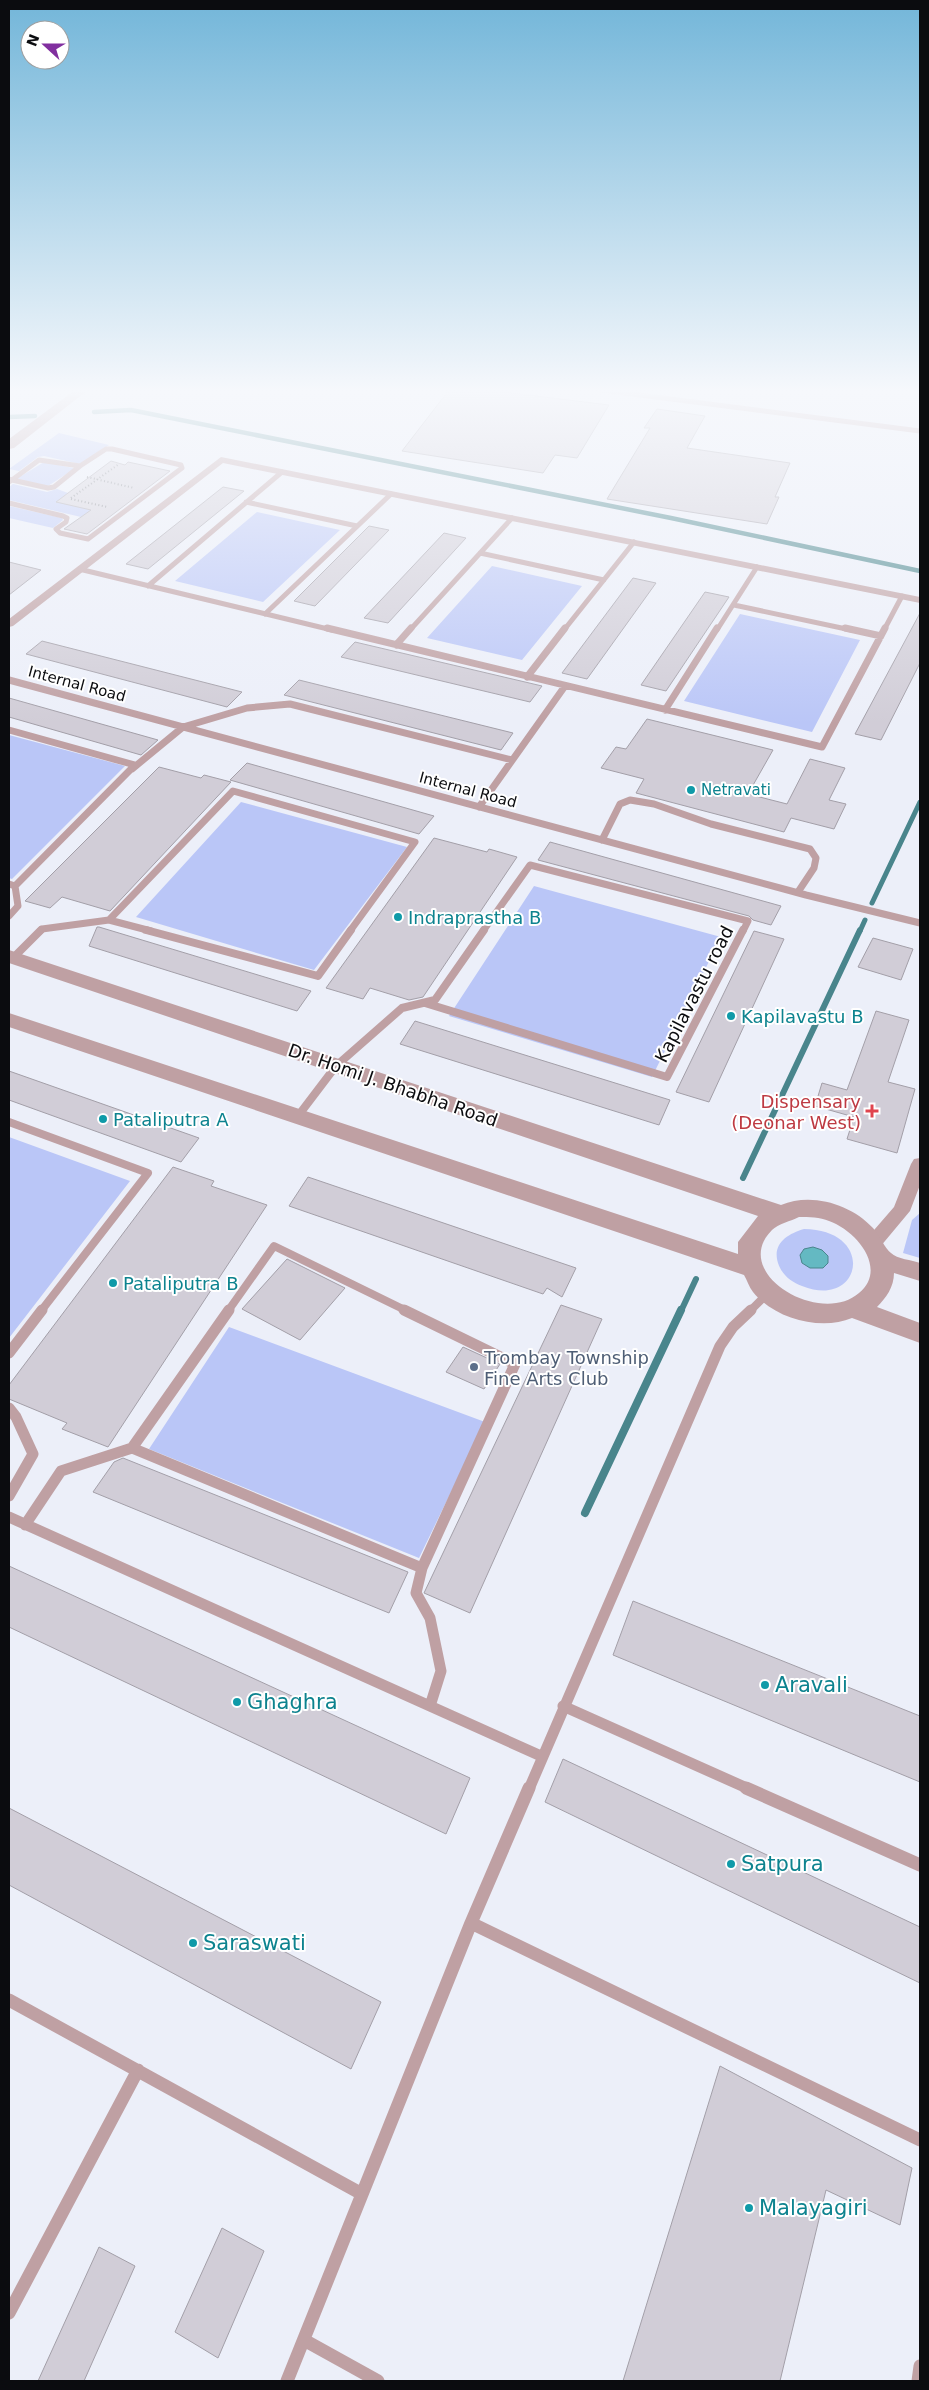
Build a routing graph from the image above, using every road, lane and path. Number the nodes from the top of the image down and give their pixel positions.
1 (84, 502) edge
2 (137, 502) edge
3 (167, 502) edge
4 (246, 502) joint
5 (383, 502) edge
6 (429, 502) edge
7 (9, 504) edge
8 (113, 509) dead end
9 (512, 518) junction
10 (357, 526) junction
11 (634, 542) junction
12 (480, 553) junction
13 (757, 567) junction
14 (79, 569) junction
15 (604, 580) junction
16 (148, 586) junction
17 (902, 596) junction
18 (920, 600) edge
19 (734, 605) junction
20 (265, 614) junction
21 (9, 624) edge
22 (881, 636) junction
23 (396, 645) junction
24 (527, 677) junction
25 (9, 680) edge
26 (565, 686) junction
27 (664, 710) junction
28 (184, 727) junction
29 (9, 730) edge
30 (512, 760) junction
31 (132, 769) junction
32 (479, 807) junction
33 (602, 840) junction
34 (12, 885) edge
35 (798, 892) junction
36 (9, 916) edge
37 (109, 920) junction
38 (920, 923) edge
39 (11, 957) edge
40 (425, 1003) junction
41 (9, 1020) edge
42 (336, 1066) junction
43 (298, 1116) junction
44 (9, 1122) edge
45 (920, 1164) edge
46 (777, 1213) junction
47 (878, 1251) junction
48 (749, 1267) junction
49 (920, 1272) edge
50 (768, 1293) junction
51 (855, 1309) junction
52 (920, 1333) edge
53 (9, 1353) edge
54 (9, 1408) edge
55 (132, 1448) junction
56 (9, 1496) edge
57 (9, 1517) edge
58 (25, 1525) junction
59 (422, 1568) junction
60 (430, 1706) junction
61 (563, 1706) junction
62 (541, 1756) junction
63 (920, 1865) edge
64 (471, 1922) junction
65 (9, 2000) edge
66 (138, 2070) junction
67 (920, 2140) edge
68 (362, 2194) junction
69 (9, 2313) edge
70 (304, 2340) junction
71 (920, 2366) edge
72 (287, 2381) edge
73 (378, 2381) edge
74 (918, 2381) edge

1 - 8 path
2 - 7 lane
3 - 14 street
4 - 10 lane
4 - 16 lane
5 - 10 lane
6 - 9 street
9 - 11 street
9 - 12 lane
10 - 20 lane
11 - 13 street
11 - 15 lane
12 - 15 lane
12 - 23 lane
13 - 17 street
13 - 19 lane
14 - 16 lane
14 - 21 street
15 - 24 lane
16 - 20 lane
17 - 18 street
17 - 22 lane
19 - 22 lane
19 - 27 lane
20 - 23 lane
22 - 27 lane
23 - 24 lane
24 - 26 lane
25 - 28 lane, Internal Road
26 - 27 lane
26 - 30 lane
28 - 30 lane
28 - 31 lane
28 - 32 lane, Internal Road
29 - 31 lane
30 - 32 lane
31 - 34 lane
32 - 33 lane, Internal Road
33 - 35 lane, Internal Road
33 - 35 lane
34 - 36 lane
35 - 38 lane, Internal Road
37 - 37 lane
37 - 39 lane
39 - 42 street, Dr. Homi J. Bhabha Road
40 - 40 lane, Kapilavastu road
40 - 42 lane, Kapilavastu road
41 - 43 street
42 - 43 lane, Kapilavastu road
42 - 46 street, Dr. Homi J. Bhabha Road
43 - 48 street
44 - 53 lane
45 - 47 street
46 - 47 street
46 - 48 street
47 - 49 street
47 - 51 street
48 - 50 street
50 - 51 street
50 - 61 lane
51 - 52 street
54 - 56 lane
55 - 58 lane
55 - 59 lane
55 - 59 lane
57 - 58 lane
58 - 60 lane
59 - 60 lane
60 - 62 lane
61 - 62 lane
61 - 63 lane
62 - 64 lane
64 - 67 lane
64 - 68 lane
65 - 66 lane
66 - 68 lane
66 - 69 lane
68 - 70 lane
70 - 72 lane
70 - 73 lane
71 - 74 lane

